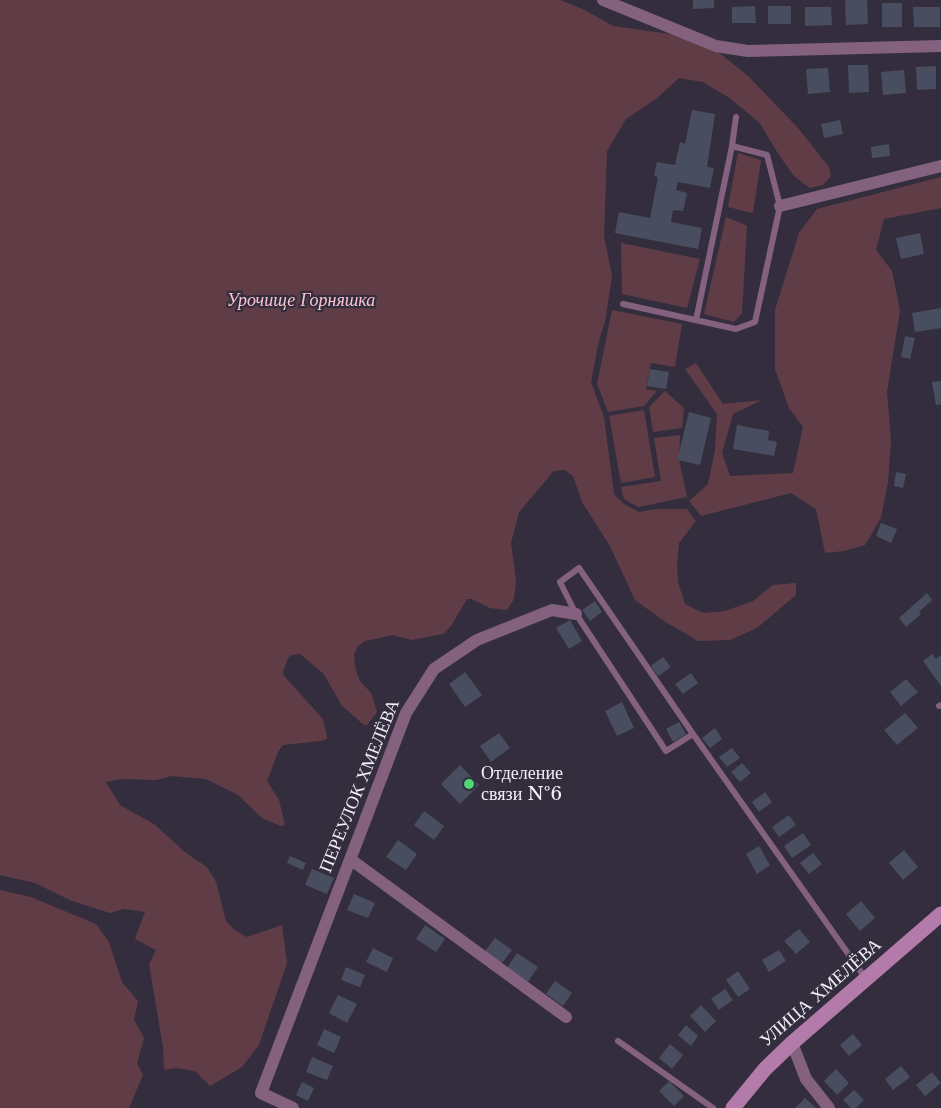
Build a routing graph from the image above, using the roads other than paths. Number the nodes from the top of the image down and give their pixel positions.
1 (603, 0) edge
2 (941, 46) edge
3 (736, 117) dead end
4 (732, 146) junction
5 (941, 166) edge
6 (780, 206) junction
7 (623, 304) dead end
8 (696, 320) junction
9 (576, 614) junction
10 (693, 734) junction
11 (350, 859) junction
12 (941, 914) edge
13 (867, 979) junction
14 (566, 1017) dead end
15 (618, 1041) dead end
16 (792, 1043) junction
17 (293, 1108) edge
18 (713, 1108) edge
19 (733, 1108) edge
20 (829, 1108) edge

1 - 2 street
3 - 4 lane
4 - 6 lane
4 - 8 lane
5 - 6 street
6 - 8 lane
7 - 8 lane
9 - 10 lane
9 - 10 lane
9 - 11 street, ПЕРЕУЛОК ХМЕЛЁВА
10 - 13 lane
11 - 14 street
11 - 17 street, ПЕРЕУЛОК ХМЕЛЁВА
12 - 13 main road, УЛИЦА ХМЕЛЁВА
13 - 16 main road, УЛИЦА ХМЕЛЁВА
15 - 18 lane
16 - 19 main road, УЛИЦА ХМЕЛЁВА
16 - 20 street

